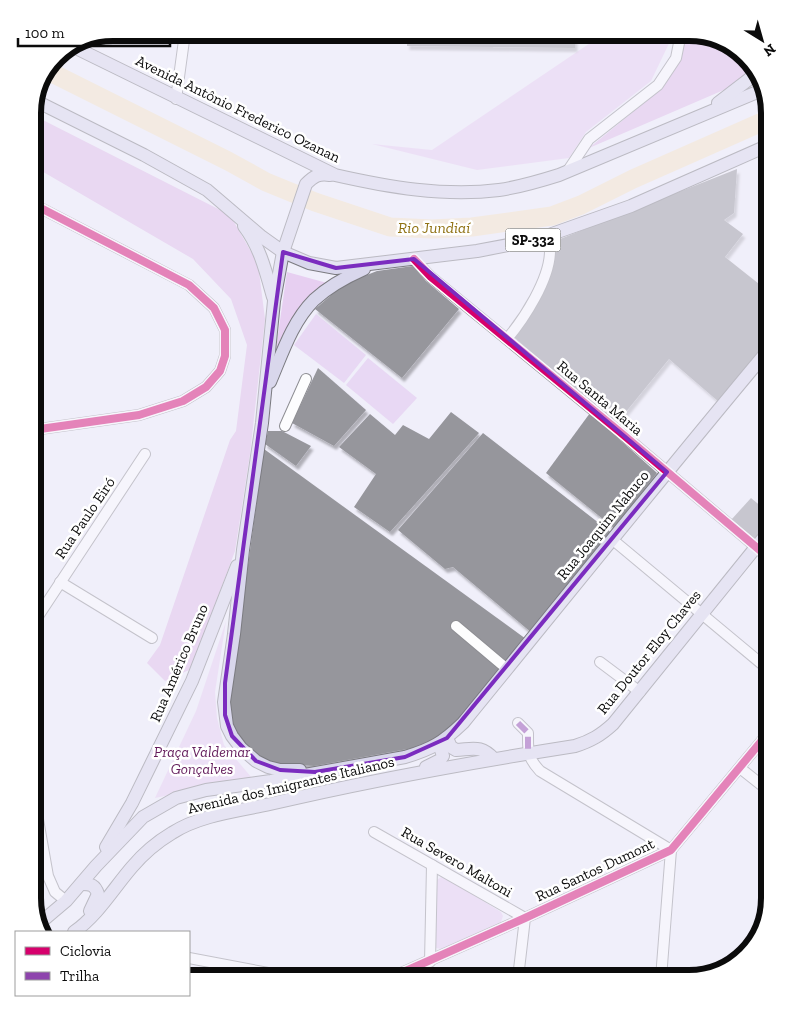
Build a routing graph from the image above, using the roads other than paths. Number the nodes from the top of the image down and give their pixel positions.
1 (184, 41) edge
2 (679, 41) edge
3 (79, 50) edge
4 (751, 78) edge
5 (757, 92) edge
6 (176, 98) junction
7 (42, 104) edge
8 (692, 120) junction
9 (761, 149) edge
10 (567, 172) junction
11 (335, 176) junction
12 (41, 208) edge
13 (234, 212) junction
14 (547, 236) junction
15 (284, 252) junction
16 (414, 259) junction
17 (374, 264) junction
18 (274, 301) junction
19 (507, 339) junction
20 (761, 360) edge
21 (306, 379) dead end
22 (266, 394) junction
23 (285, 426) dead end
24 (41, 429) edge
25 (145, 454) dead end
26 (666, 472) junction
27 (612, 540) junction
28 (761, 540) edge
29 (756, 546) junction
30 (243, 550) junction
31 (761, 550) edge
32 (60, 582) junction
33 (41, 612) edge
34 (701, 613) junction
35 (456, 626) dead end
36 (152, 638) dead end
37 (600, 662) dead end
38 (761, 663) edge
39 (507, 670) junction
40 (640, 692) junction
41 (463, 723) joint
42 (518, 723) dead end
43 (443, 741) junction
44 (761, 743) edge
45 (528, 754) junction
46 (494, 759) junction
47 (740, 768) junction
48 (315, 772) junction
49 (413, 774) junction
50 (761, 784) edge
51 (374, 832) dead end
52 (41, 839) edge
53 (671, 850) junction
54 (432, 865) junction
55 (96, 866) junction
56 (82, 884) junction
57 (66, 902) junction
58 (525, 918) junction
59 (45, 919) edge
60 (78, 930) edge
61 (190, 958) edge
62 (430, 962) junction
63 (253, 970) edge
64 (410, 970) edge
65 (519, 970) edge
66 (662, 970) edge

1 - 6 street
2 - 10 street
3 - 6 main road, Avenida Antônio Frederico Ozanan
4 - 8 main road
5 - 8 main road, Avenida Antônio Frederico Ozanan
6 - 11 main road, Avenida Antônio Frederico Ozanan
7 - 13 main road
8 - 10 main road, Avenida Antônio Frederico Ozanan
9 - 14 main road, SP-332
10 - 11 main road, Avenida Antônio Frederico Ozanan
11 - 15 main road
12 - 24 street
13 - 15 main road
13 - 18 main road
14 - 16 main road, SP-332
14 - 19 street
15 - 17 main road, SP-332
15 - 18 main road
16 - 17 main road, SP-332
16 - 19 street, Rua Santa Maria
17 - 22 main road
18 - 22 main road
19 - 26 street, Rua Santa Maria
20 - 26 main road, Rua Joaquim Nabuco
21 - 23 street
22 - 30 main road
25 - 32 street, Rua Paulo Eiró
26 - 27 main road, Rua Joaquim Nabuco
26 - 29 street, Rua Santa Maria
27 - 34 street
27 - 39 main road, Rua Joaquim Nabuco
28 - 29 main road, Rua Doutor Eloy Chaves
29 - 31 street, Rua Santa Maria
29 - 34 main road, Rua Doutor Eloy Chaves
30 - 48 main road
30 - 55 main road, Rua Américo Bruno
32 - 33 street, Rua Paulo Eiró
32 - 36 street
34 - 38 street
34 - 40 main road, Rua Doutor Eloy Chaves
35 - 39 street
37 - 40 street
39 - 41 main road, Rua Joaquim Nabuco
40 - 45 main road, Rua Doutor Eloy Chaves
41 - 43 main road, Avenida dos Imigrantes Italianos
42 - 45 street
43 - 46 main road
43 - 48 main road, Avenida dos Imigrantes Italianos
43 - 49 main road
44 - 47 street, Rua Santos Dumont
45 - 46 main road, Avenida dos Imigrantes Italianos
45 - 53 street
46 - 49 main road, Avenida dos Imigrantes Italianos
47 - 50 street
47 - 53 street, Rua Santos Dumont
48 - 55 main road, Avenida dos Imigrantes Italianos
49 - 60 main road, Avenida dos Imigrantes Italianos
51 - 54 street, Rua Severo Maltoni
52 - 57 street
53 - 58 street, Rua Santos Dumont
53 - 66 street
54 - 58 street, Rua Severo Maltoni
54 - 62 street
55 - 56 main road, Avenida dos Imigrantes Italianos
56 - 57 main road, Avenida dos Imigrantes Italianos
56 - 60 main road
57 - 59 main road, Avenida dos Imigrantes Italianos
58 - 62 street, Rua Santos Dumont
58 - 65 street
61 - 63 street
62 - 64 street, Rua Santos Dumont

